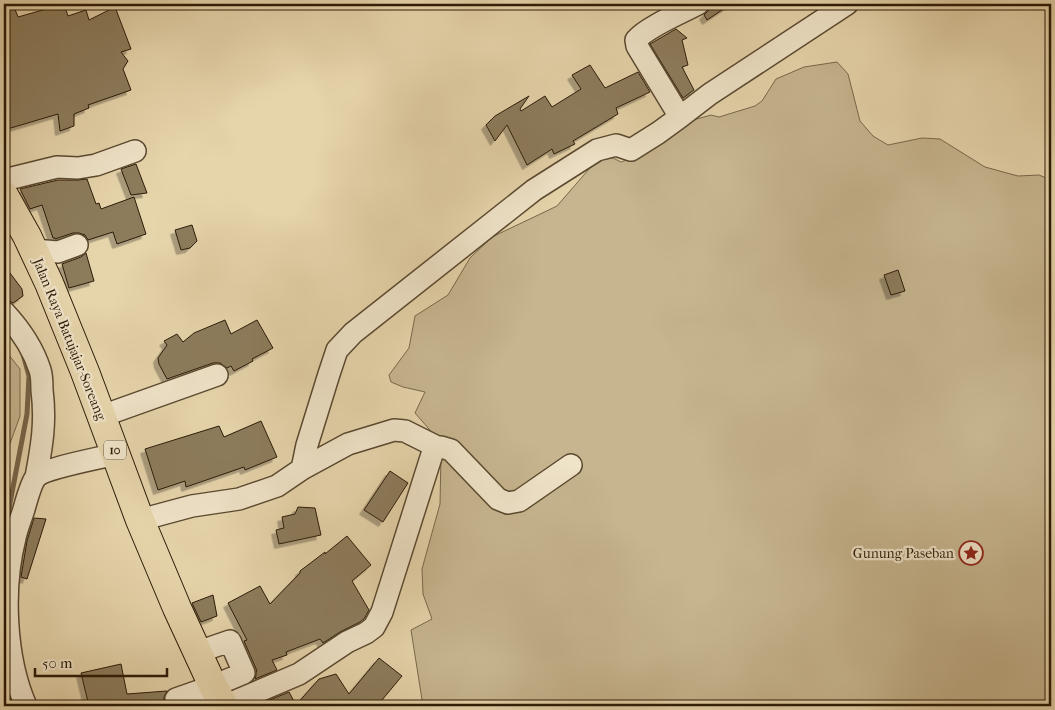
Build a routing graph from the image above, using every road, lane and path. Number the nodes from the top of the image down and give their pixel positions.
1 (698, 4) edge
2 (847, 4) edge
3 (680, 116) junction
4 (135, 151) dead end
5 (4, 180) edge
6 (4, 195) edge
7 (77, 245) dead end
8 (33, 250) junction
9 (4, 312) edge
10 (217, 375) dead end
11 (102, 416) junction
12 (437, 447) junction
13 (116, 454) junction
14 (571, 465) dead end
15 (302, 469) junction
16 (36, 478) junction
17 (140, 520) junction
18 (9, 538) edge
19 (6, 593) edge
20 (6, 632) edge
21 (16, 696) edge
22 (176, 699) dead end
23 (220, 700) edge

1 - 3 street
2 - 3 street
3 - 15 street
4 - 5 street
6 - 8 highway, Jalan Raya Batujajar-Soreang / 10
7 - 8 street
8 - 11 highway, Jalan Raya Batujajar-Soreang / 10
9 - 16 street
10 - 11 street
11 - 13 highway, Jalan Raya Batujajar-Soreang / 10
12 - 14 street
12 - 15 street
12 - 23 street
13 - 16 street
13 - 17 highway, Jalan Raya Batujajar-Soreang / 10
15 - 17 street
16 - 18 street
17 - 23 highway, Jalan Raya Batujajar-Soreang / 10
18 - 19 street
19 - 20 street
20 - 21 street
22 - 23 street

